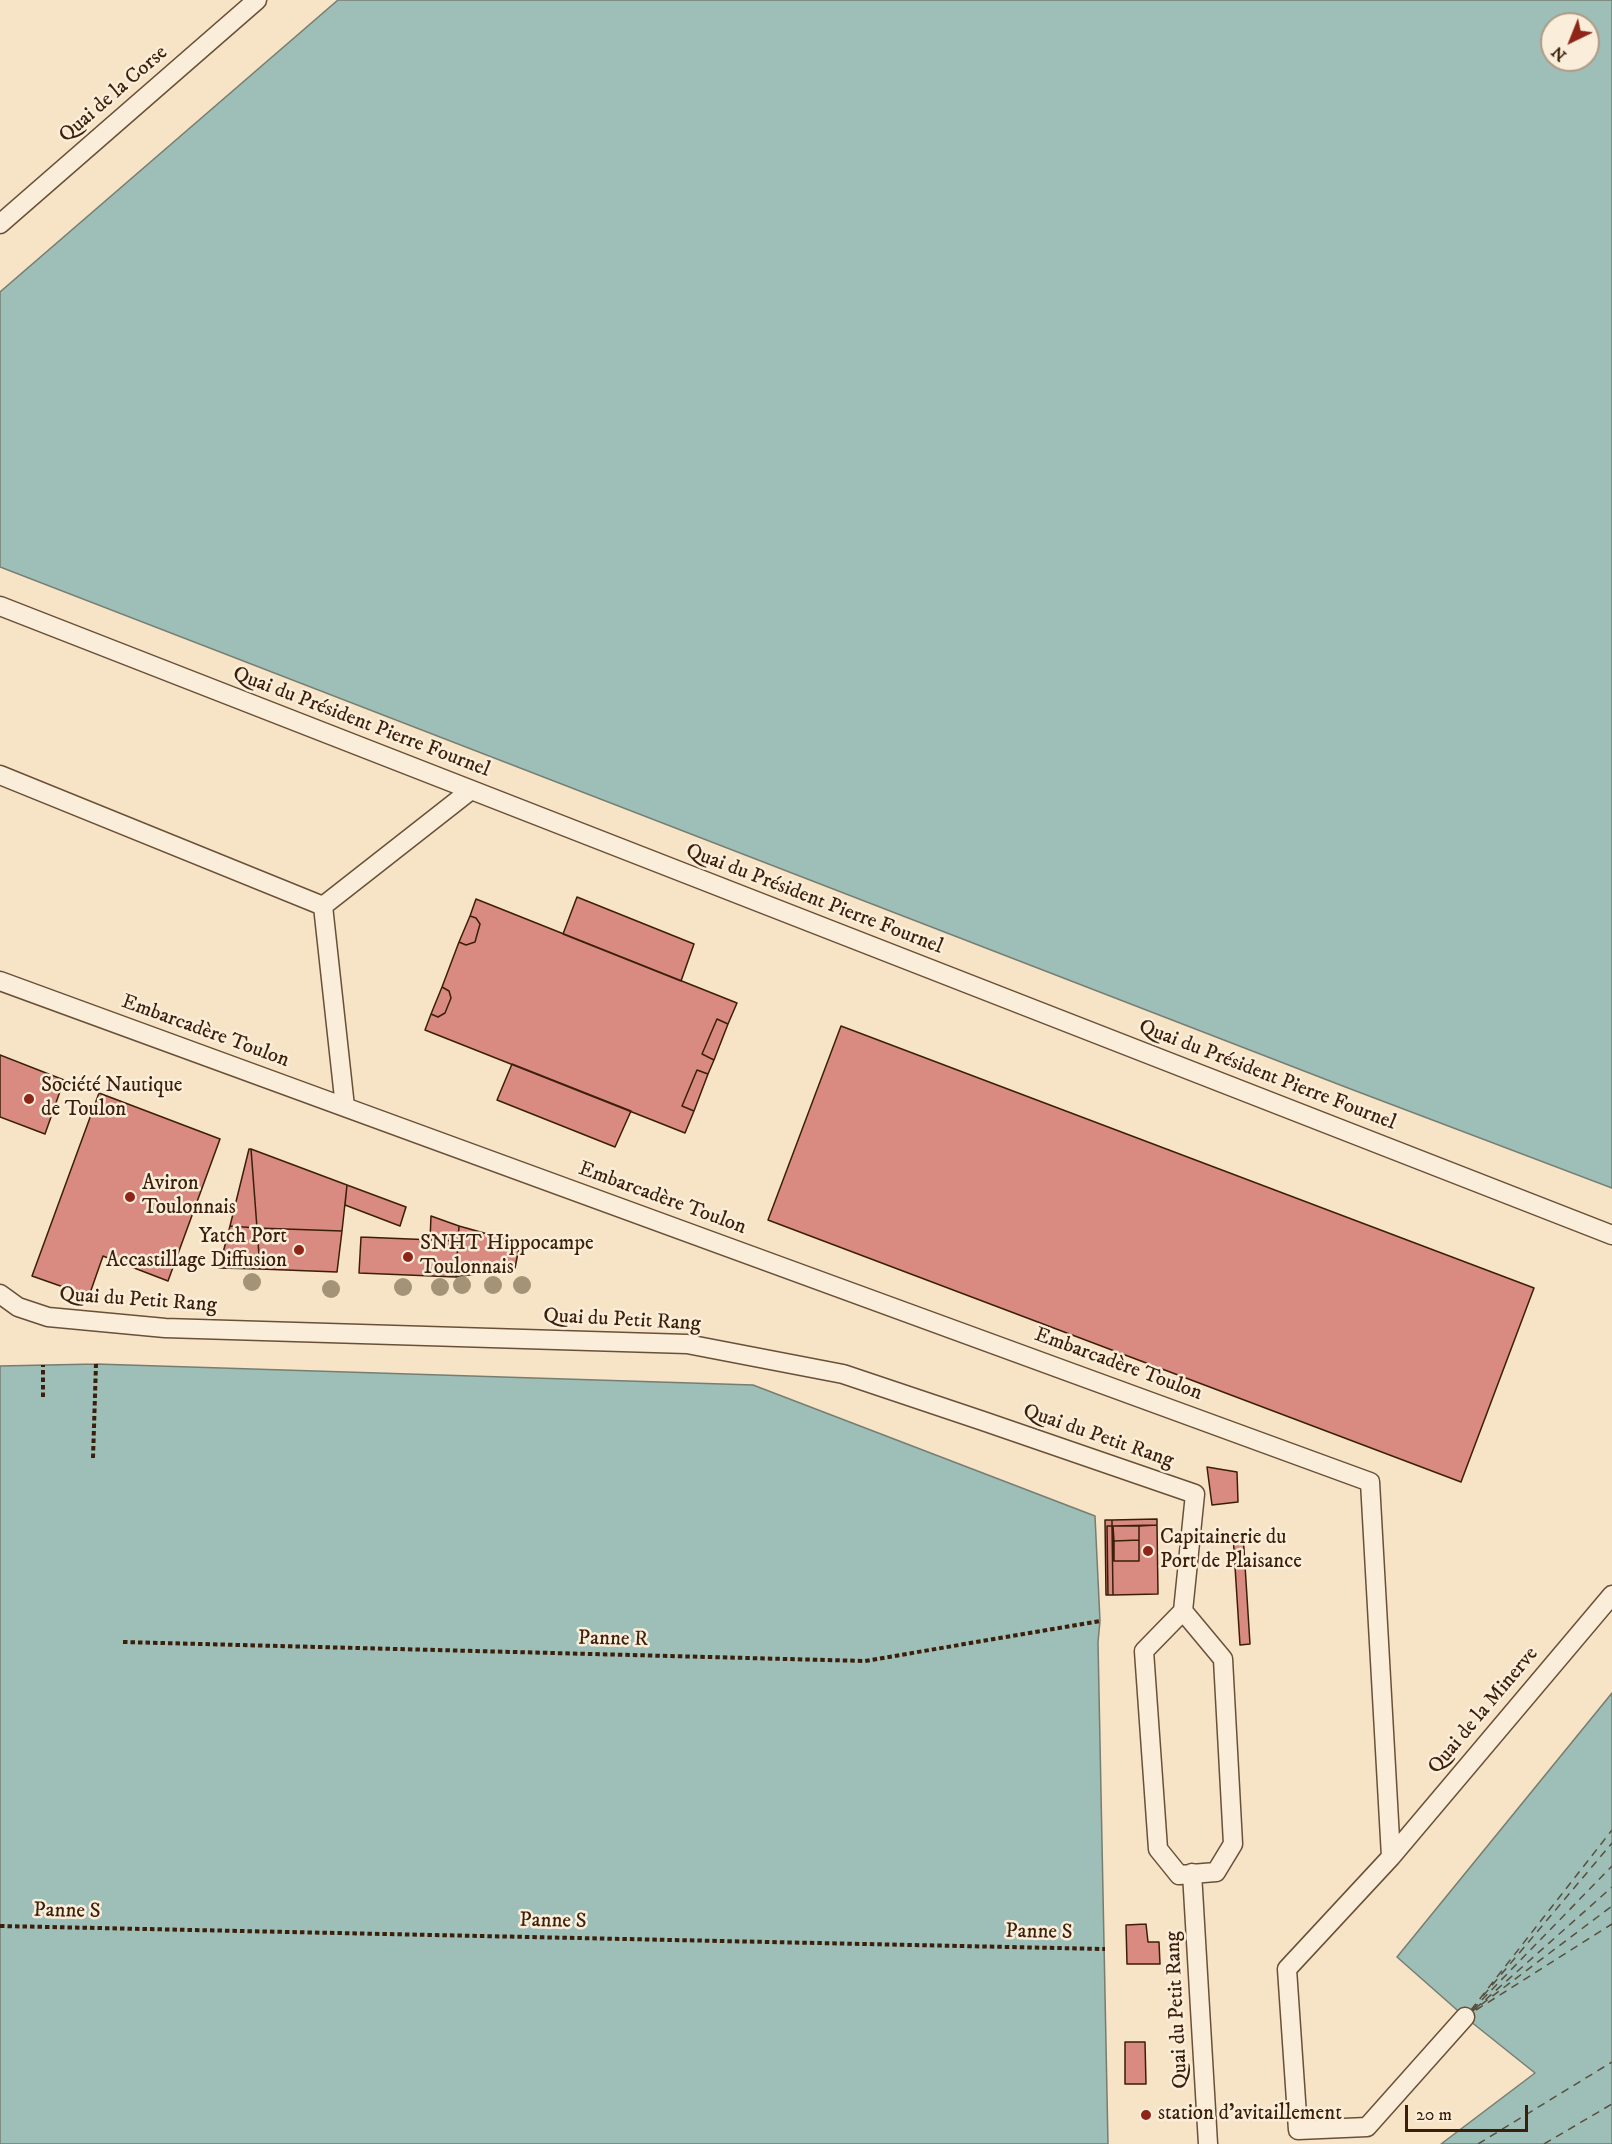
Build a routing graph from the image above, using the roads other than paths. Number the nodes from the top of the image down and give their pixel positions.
1 (257, 0) edge
2 (0, 224) edge
3 (0, 606) edge
4 (0, 775) edge
5 (471, 790) junction
6 (323, 906) junction
7 (0, 981) edge
8 (345, 1107) junction
9 (1612, 1235) edge
10 (0, 1294) edge
11 (1612, 1594) edge
12 (1184, 1611) junction
13 (1391, 1857) junction
14 (1192, 1874) junction
15 (1465, 2017) dead end
16 (1208, 2144) edge

1 - 2 lane, Quai de la Corse
3 - 5 lane, Quai du Président Pierre Fournel
4 - 6 lane
5 - 6 lane
5 - 9 lane, Quai du Président Pierre Fournel
6 - 8 lane
7 - 8 lane, Embarcadère Toulon
8 - 13 lane, Embarcadère Toulon
10 - 12 lane, Quai du Petit Rang
11 - 13 lane, Quai de la Minerve
12 - 14 lane
12 - 14 lane
13 - 15 lane
14 - 16 lane, Quai du Petit Rang

